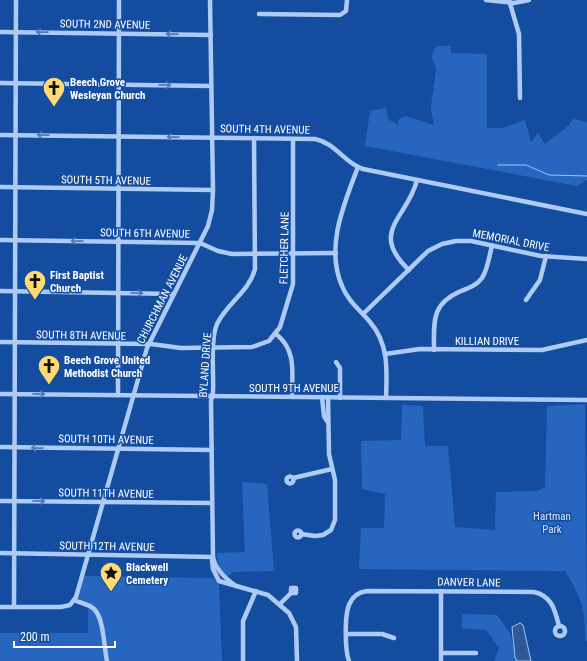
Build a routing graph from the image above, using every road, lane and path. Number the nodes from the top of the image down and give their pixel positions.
1 (16, 0) edge
2 (119, 0) edge
3 (210, 0) edge
4 (347, 0) edge
5 (486, 0) edge
6 (529, 0) edge
7 (510, 2) edge
8 (259, 14) dead end
9 (0, 32) edge
10 (16, 32) junction
11 (119, 34) junction
12 (211, 35) junction
13 (0, 83) edge
14 (16, 83) junction
15 (118, 85) junction
16 (211, 86) junction
17 (520, 98) dead end
18 (0, 135) edge
19 (15, 135) junction
20 (118, 136) junction
21 (212, 138) junction
22 (254, 138) junction
23 (293, 139) junction
24 (358, 167) junction
25 (417, 180) junction
26 (0, 187) edge
27 (15, 187) junction
28 (118, 189) junction
29 (213, 190) junction
30 (587, 214) edge
31 (0, 240) edge
32 (15, 240) junction
33 (118, 241) junction
34 (200, 243) junction
35 (492, 246) junction
36 (336, 253) junction
37 (256, 254) junction
38 (294, 254) junction
39 (546, 256) junction
40 (587, 259) edge
41 (408, 270) junction
42 (0, 291) edge
43 (15, 291) junction
44 (118, 293) junction
45 (174, 294) junction
46 (526, 300) dead end
47 (363, 314) junction
48 (276, 334) junction
49 (587, 340) edge
50 (0, 342) edge
51 (15, 343) junction
52 (118, 344) junction
53 (148, 344) junction
54 (214, 348) junction
55 (434, 350) junction
56 (385, 354) junction
57 (336, 362) dead end
58 (0, 394) edge
59 (15, 394) junction
60 (118, 395) junction
61 (133, 396) junction
62 (212, 397) junction
63 (292, 397) junction
64 (322, 397) junction
65 (328, 398) junction
66 (340, 398) junction
67 (386, 398) junction
68 (587, 400) edge
69 (327, 421) junction
70 (0, 447) edge
71 (15, 447) junction
72 (118, 448) junction
73 (212, 450) junction
74 (332, 469) junction
75 (293, 478) dead end
76 (0, 500) edge
77 (15, 501) junction
78 (104, 502) junction
79 (212, 503) junction
80 (302, 534) dead end
81 (0, 553) edge
82 (14, 554) junction
83 (89, 555) junction
84 (213, 557) junction
85 (256, 591) junction
86 (442, 591) junction
87 (291, 593) dead end
88 (74, 600) junction
89 (280, 604) junction
90 (0, 607) edge
91 (14, 607) junction
92 (559, 626) dead end
93 (347, 634) junction
94 (394, 638) dead end
95 (441, 653) junction
96 (476, 653) dead end
97 (107, 661) edge
98 (243, 661) edge
99 (297, 661) edge
100 (349, 661) edge
101 (441, 661) edge

1 - 10 street
2 - 11 street
3 - 12 street, CHURCHMAN AVENUE
4 - 8 street
5 - 7 street
6 - 7 street
7 - 17 street
9 - 10 street, SOUTH 2ND AVENUE
11 -> 10 street, SOUTH 2ND AVENUE
10 - 14 street
12 -> 11 street, SOUTH 2ND AVENUE
11 - 15 street
12 - 16 street, CHURCHMAN AVENUE
13 - 14 street
14 - 15 street
14 - 19 street
15 -> 16 street
15 - 20 street
16 - 21 street, CHURCHMAN AVENUE
18 - 19 street, SOUTH 4TH AVENUE
20 -> 19 street, SOUTH 4TH AVENUE
19 - 27 street
21 -> 20 street, SOUTH 4TH AVENUE
20 - 28 street
21 - 22 street, SOUTH 4TH AVENUE
21 - 29 street, CHURCHMAN AVENUE
22 - 23 street, SOUTH 4TH AVENUE
22 - 37 street, BYLAND DRIVE
23 - 24 street, SOUTH 4TH AVENUE
23 - 38 street, FLETCHER LANE
24 - 25 street, SOUTH 4TH AVENUE
24 - 36 street
25 - 30 street, SOUTH 4TH AVENUE
25 - 41 street
26 - 27 street, SOUTH 5TH AVENUE
27 - 28 street, SOUTH 5TH AVENUE
27 - 32 street
28 - 29 street, SOUTH 5TH AVENUE
28 - 33 street
29 - 34 street, CHURCHMAN AVENUE
31 - 32 street, SOUTH 6TH AVENUE
33 -> 32 street, SOUTH 6TH AVENUE
32 - 43 street
33 - 34 street, SOUTH 6TH AVENUE
33 - 44 street
34 - 37 street, SOUTH 6TH AVENUE
34 - 45 street, CHURCHMAN AVENUE
35 - 39 street, MEMORIAL DRIVE
35 - 41 street, MEMORIAL DRIVE
35 - 55 street
36 - 38 street, SOUTH 6TH AVENUE
36 - 47 street
37 - 38 street, SOUTH 6TH AVENUE
37 - 54 street, BYLAND DRIVE
38 - 48 street, FLETCHER LANE
39 - 40 street, MEMORIAL DRIVE
39 - 46 street
41 - 47 street, MEMORIAL DRIVE
42 - 43 street
43 - 44 street
43 - 51 street
44 -> 45 street
44 - 52 street
45 - 53 street, CHURCHMAN AVENUE
47 - 56 street
48 - 54 street, SOUTH 8TH AVENUE
48 - 63 street
49 - 55 street, KILLIAN DRIVE
50 - 51 street, SOUTH 8TH AVENUE
51 - 52 street, SOUTH 8TH AVENUE
51 - 59 street
52 - 53 street, SOUTH 8TH AVENUE
52 - 60 street
53 - 54 street, SOUTH 8TH AVENUE
53 - 61 street, CHURCHMAN AVENUE
54 - 62 street, BYLAND DRIVE
55 - 56 street, KILLIAN DRIVE
56 - 67 street
57 - 66 street
58 - 59 street, SOUTH 9TH AVENUE
59 -> 60 street, SOUTH 9TH AVENUE
59 - 71 street
60 - 61 street, SOUTH 9TH AVENUE
61 - 62 street, SOUTH 9TH AVENUE
61 - 72 street, CHURCHMAN AVENUE
62 - 63 street, SOUTH 9TH AVENUE
62 - 73 street, BYLAND DRIVE
63 - 64 street, SOUTH 9TH AVENUE
64 - 65 street, SOUTH 9TH AVENUE
64 - 69 street
65 - 66 street, SOUTH 9TH AVENUE
65 - 69 street
66 - 67 street, SOUTH 9TH AVENUE
67 - 68 street, SOUTH 9TH AVENUE
69 - 74 street
70 - 71 street, SOUTH 10TH AVENUE
72 -> 71 street, SOUTH 10TH AVENUE
71 - 77 street
72 - 73 street, SOUTH 10TH AVENUE
72 - 78 street, CHURCHMAN AVENUE
73 - 79 street, BYLAND DRIVE
74 - 75 street
74 - 80 street
76 - 77 street, SOUTH 11TH AVENUE
77 -> 78 street, SOUTH 11TH AVENUE
77 - 82 street
78 - 79 street, SOUTH 11TH AVENUE
78 - 83 street, CHURCHMAN AVENUE
79 - 84 street, BYLAND DRIVE
81 - 82 street, SOUTH 12TH AVENUE
82 - 83 street, SOUTH 12TH AVENUE
82 - 91 street
83 - 84 street, SOUTH 12TH AVENUE
83 - 88 street, CHURCHMAN AVENUE
84 - 85 street, BYLAND DRIVE
85 - 89 street
85 - 98 street
86 - 92 street, DANVER LANE
86 - 93 street, DANVER LANE
86 - 95 street
87 - 89 street
88 - 91 street
88 - 97 street
89 - 99 street
90 - 91 street
93 - 94 street
93 - 100 street
95 - 96 street
95 - 101 street

